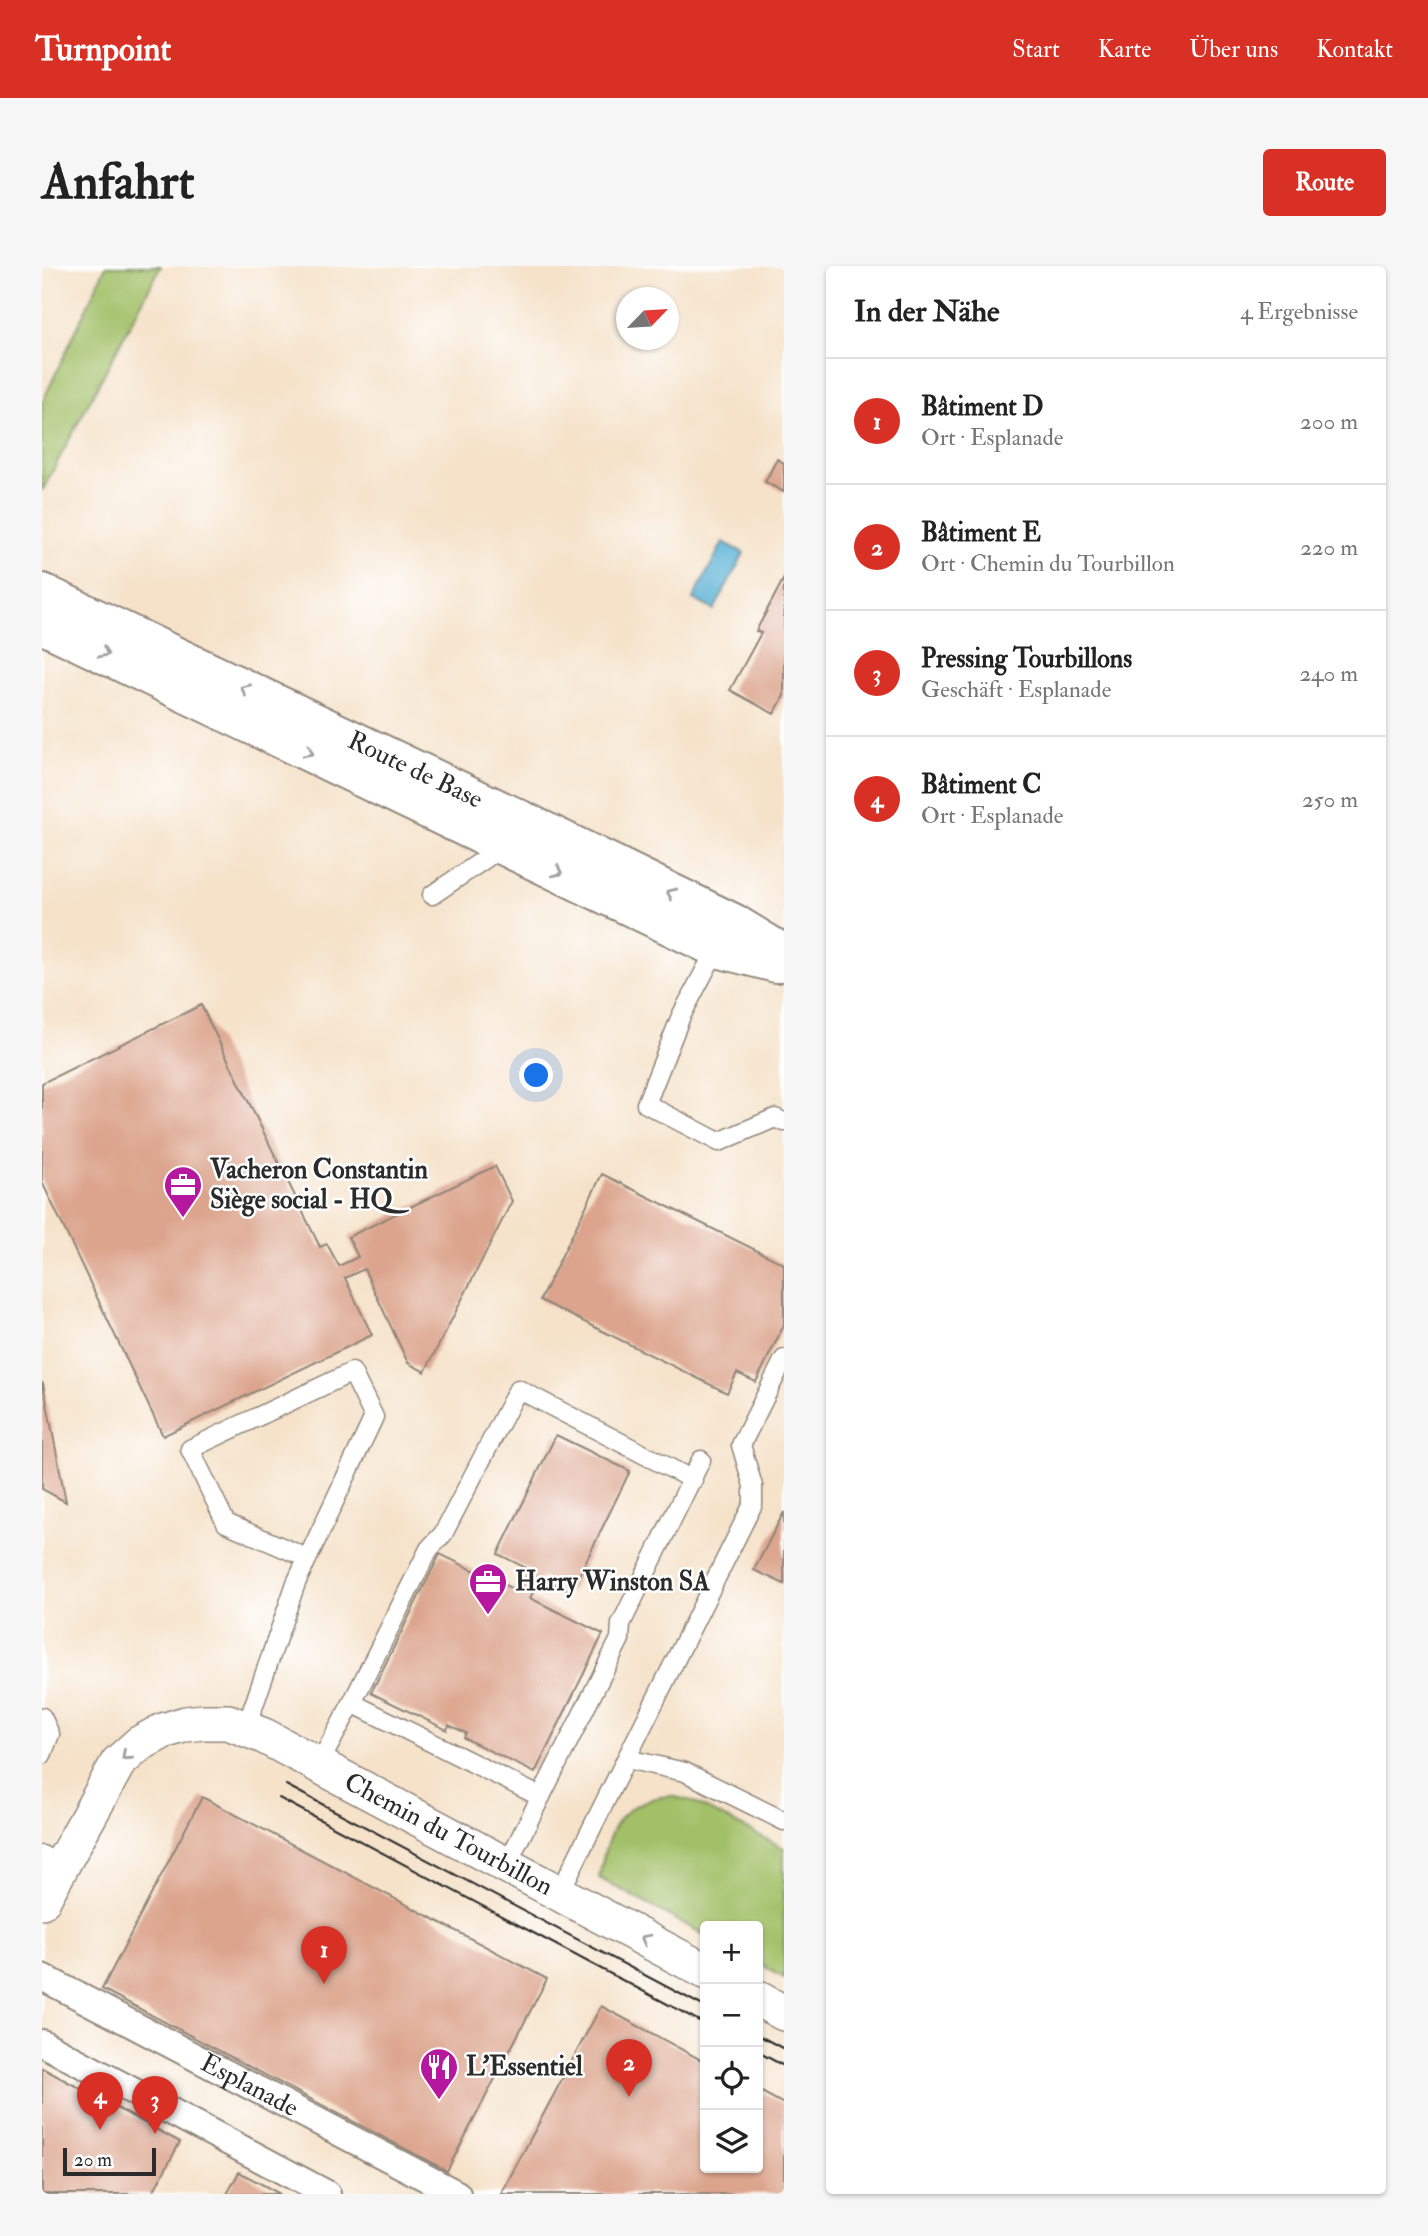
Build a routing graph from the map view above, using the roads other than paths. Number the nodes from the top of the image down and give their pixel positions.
1 (42, 593) edge
2 (42, 624) edge
3 (514, 834) junction
4 (432, 895) dead end
5 (725, 935) junction
6 (784, 954) edge
7 (784, 965) edge
8 (784, 1122) edge
9 (784, 1359) edge
10 (701, 1460) dead end
11 (693, 1480) junction
12 (307, 1558) junction
13 (352, 1703) junction
14 (42, 1717) edge
15 (246, 1728) junction
16 (42, 1755) edge
17 (627, 1759) junction
18 (318, 1766) junction
19 (541, 1797) junction
20 (784, 1821) edge
21 (52, 1860) edge
22 (506, 1866) junction
23 (559, 1894) junction
24 (42, 1901) edge
25 (700, 1968) edge
26 (42, 1977) edge
27 (763, 2002) edge
28 (784, 2013) edge
29 (42, 2043) edge
30 (327, 2194) edge
31 (457, 2194) edge

3 -> 1 street, Route de Base
2 -> 3 street, Route de Base
3 - 4 lane
3 - 5 street, Route de Base
5 - 6 street, Route de Base
5 - 7 street, Route de Base
5 - 8 lane
9 - 17 lane
10 - 11 lane
11 - 13 lane
11 - 19 lane
12 - 12 lane
12 - 15 lane
13 - 18 lane
13 - 19 lane
14 - 16 lane
15 - 18 street, Chemin du Tourbillon
15 -> 21 street, Chemin du Tourbillon
17 - 20 lane
17 - 23 lane
18 - 22 street, Chemin du Tourbillon
19 - 22 lane
21 - 24 street, Chemin du Tourbillon
22 - 23 street, Chemin du Tourbillon
25 -> 23 street, Chemin du Tourbillon
26 - 31 street, Esplanade
27 - 28 street
29 - 30 street

